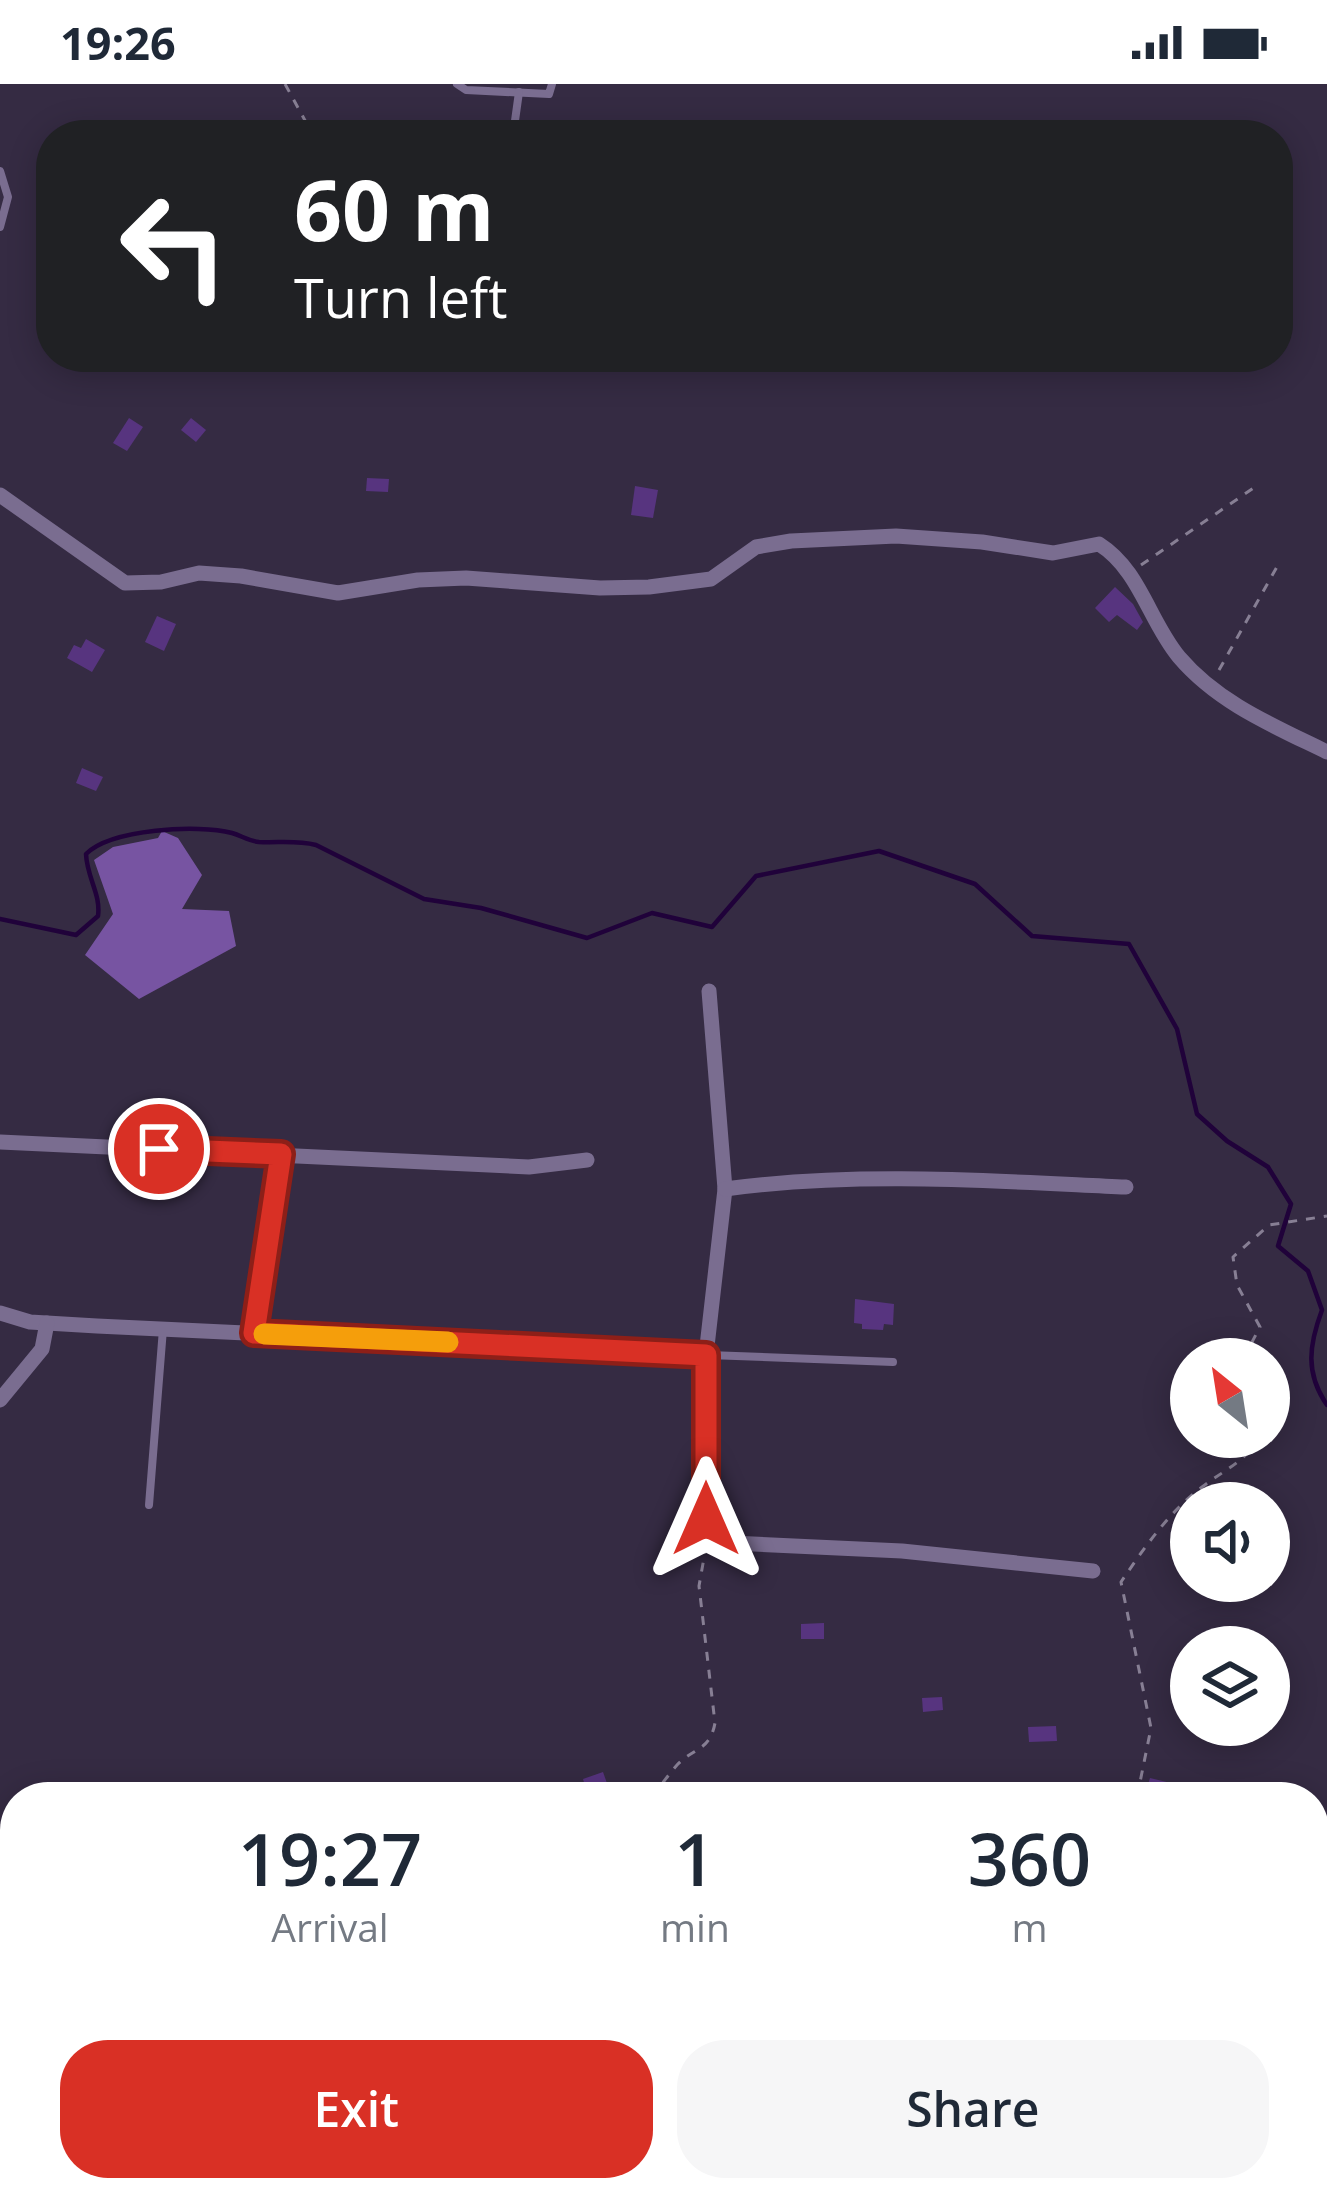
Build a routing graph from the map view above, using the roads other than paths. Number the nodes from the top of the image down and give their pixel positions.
1 (457, 84) edge
2 (553, 84) edge
3 (519, 92) junction
4 (515, 120) edge
5 (0, 171) edge
6 (0, 227) edge
7 (0, 495) edge
8 (1327, 752) edge
9 (709, 991) dead end
10 (0, 1142) edge
11 (281, 1154) junction
12 (587, 1160) dead end
13 (1126, 1186) dead end
14 (725, 1189) junction
15 (0, 1313) edge
16 (47, 1323) junction
17 (163, 1329) junction
18 (254, 1333) junction
19 (706, 1355) junction
20 (892, 1362) dead end
21 (0, 1400) edge
22 (149, 1505) dead end
23 (1093, 1571) dead end

1 - 3 lane
2 - 3 lane
3 - 4 lane
5 - 6 lane
7 - 8 street
9 - 14 street
10 - 11 street
11 - 12 street
11 - 18 street
13 - 14 street
14 - 19 street
15 - 16 street
16 - 17 street
16 - 21 street
17 - 18 street
17 - 22 lane
18 - 19 street
19 - 20 lane
19 - 23 street

